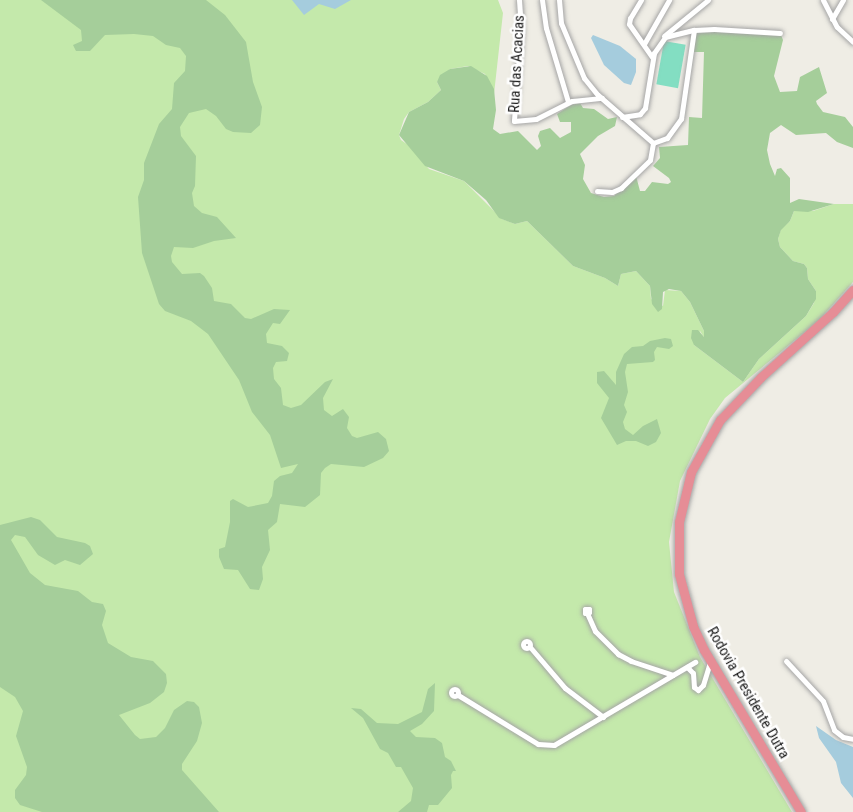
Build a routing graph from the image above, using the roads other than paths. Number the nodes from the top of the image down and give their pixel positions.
1 (542, 0) edge
2 (559, 0) edge
3 (640, 0) edge
4 (669, 0) edge
5 (703, 0) edge
6 (708, 0) edge
7 (823, 0) edge
8 (843, 0) edge
9 (519, 2) edge
10 (696, 10) junction
11 (832, 19) junction
12 (694, 30) junction
13 (780, 33) dead end
14 (661, 40) junction
15 (853, 42) edge
16 (644, 44) junction
17 (653, 57) junction
18 (602, 98) junction
19 (568, 102) junction
20 (622, 117) junction
21 (653, 143) junction
22 (597, 190) dead end
23 (853, 290) edge
24 (853, 299) edge
25 (817, 331) junction
26 (794, 351) junction
27 (587, 613) dead end
28 (530, 647) dead end
29 (710, 660) junction
30 (786, 661) dead end
31 (695, 662) dead end
32 (687, 667) junction
33 (673, 675) junction
34 (458, 695) dead end
35 (603, 717) junction
36 (853, 739) edge
37 (801, 812) edge
38 (808, 812) edge

1 - 19 street
2 - 18 street
3 - 16 street
4 - 16 street
5 - 10 street
6 - 10 street
7 - 11 street
8 - 11 street
9 - 19 street, Rua das Acacias
10 - 14 street
11 - 15 street
12 - 13 street
12 - 14 street
12 - 21 street
14 - 17 street
16 - 17 street
17 - 20 street
18 - 19 street
18 - 20 street
20 - 21 street
21 - 22 street
23 - 25 highway, Rodovia Presidente Dutra
24 - 25 highway, Rodovia Presidente Dutra
25 - 26 highway, Rodovia Presidente Dutra
26 - 29 highway, Rodovia Presidente Dutra
26 - 38 highway, Rodovia Presidente Dutra
27 - 33 street
28 - 35 street
29 - 32 street
29 - 37 highway, Rodovia Presidente Dutra
30 - 36 street
31 - 32 street
32 - 33 street
33 - 35 street
34 - 35 street

